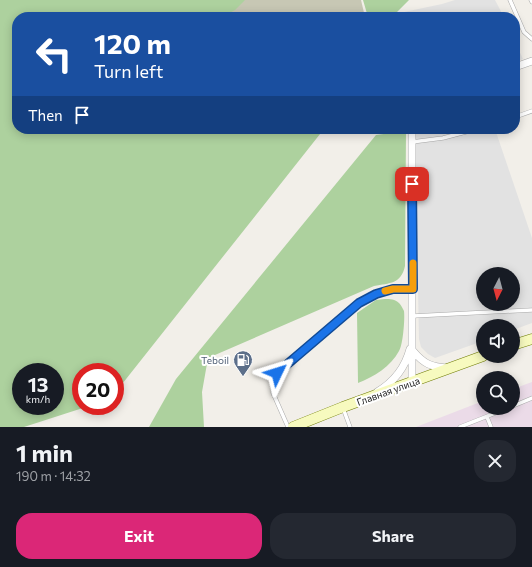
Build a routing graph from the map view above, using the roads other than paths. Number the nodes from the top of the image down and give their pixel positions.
1 (510, 0) edge
2 (515, 12) edge
3 (520, 23) edge
4 (532, 39) edge
5 (532, 61) edge
6 (520, 65) edge
7 (532, 111) edge
8 (520, 115) edge
9 (412, 134) edge
10 (458, 134) edge
11 (412, 142) junction
12 (413, 289) junction
13 (532, 310) edge
14 (413, 316) junction
15 (532, 339) edge
16 (413, 340) junction
17 (520, 343) edge
18 (413, 351) junction
19 (476, 359) edge
20 (450, 368) junction
21 (412, 382) junction
22 (532, 398) edge
23 (363, 400) junction
24 (520, 403) edge
25 (343, 407) junction
26 (492, 415) edge
27 (487, 417) junction
28 (288, 427) edge
29 (294, 427) edge
30 (350, 427) edge
31 (460, 427) edge
32 (491, 427) edge

1 - 2 lane
3 - 4 lane
5 - 6 street
7 - 8 lane
9 - 11 street
10 - 11 lane
11 - 12 street
12 - 14 street
12 - 28 lane
13 - 14 lane
14 - 16 street
15 - 17 main road
16 - 18 street
16 - 23 street
18 - 20 street
18 - 21 street
19 - 20 main road, Главная улица
20 - 21 main road, Главная улица
21 - 23 main road, Главная улица
22 - 24 lane
23 - 25 main road, Главная улица
25 - 29 main road, Главная улица
25 - 30 lane
26 - 27 lane
27 - 31 lane
27 - 32 lane

